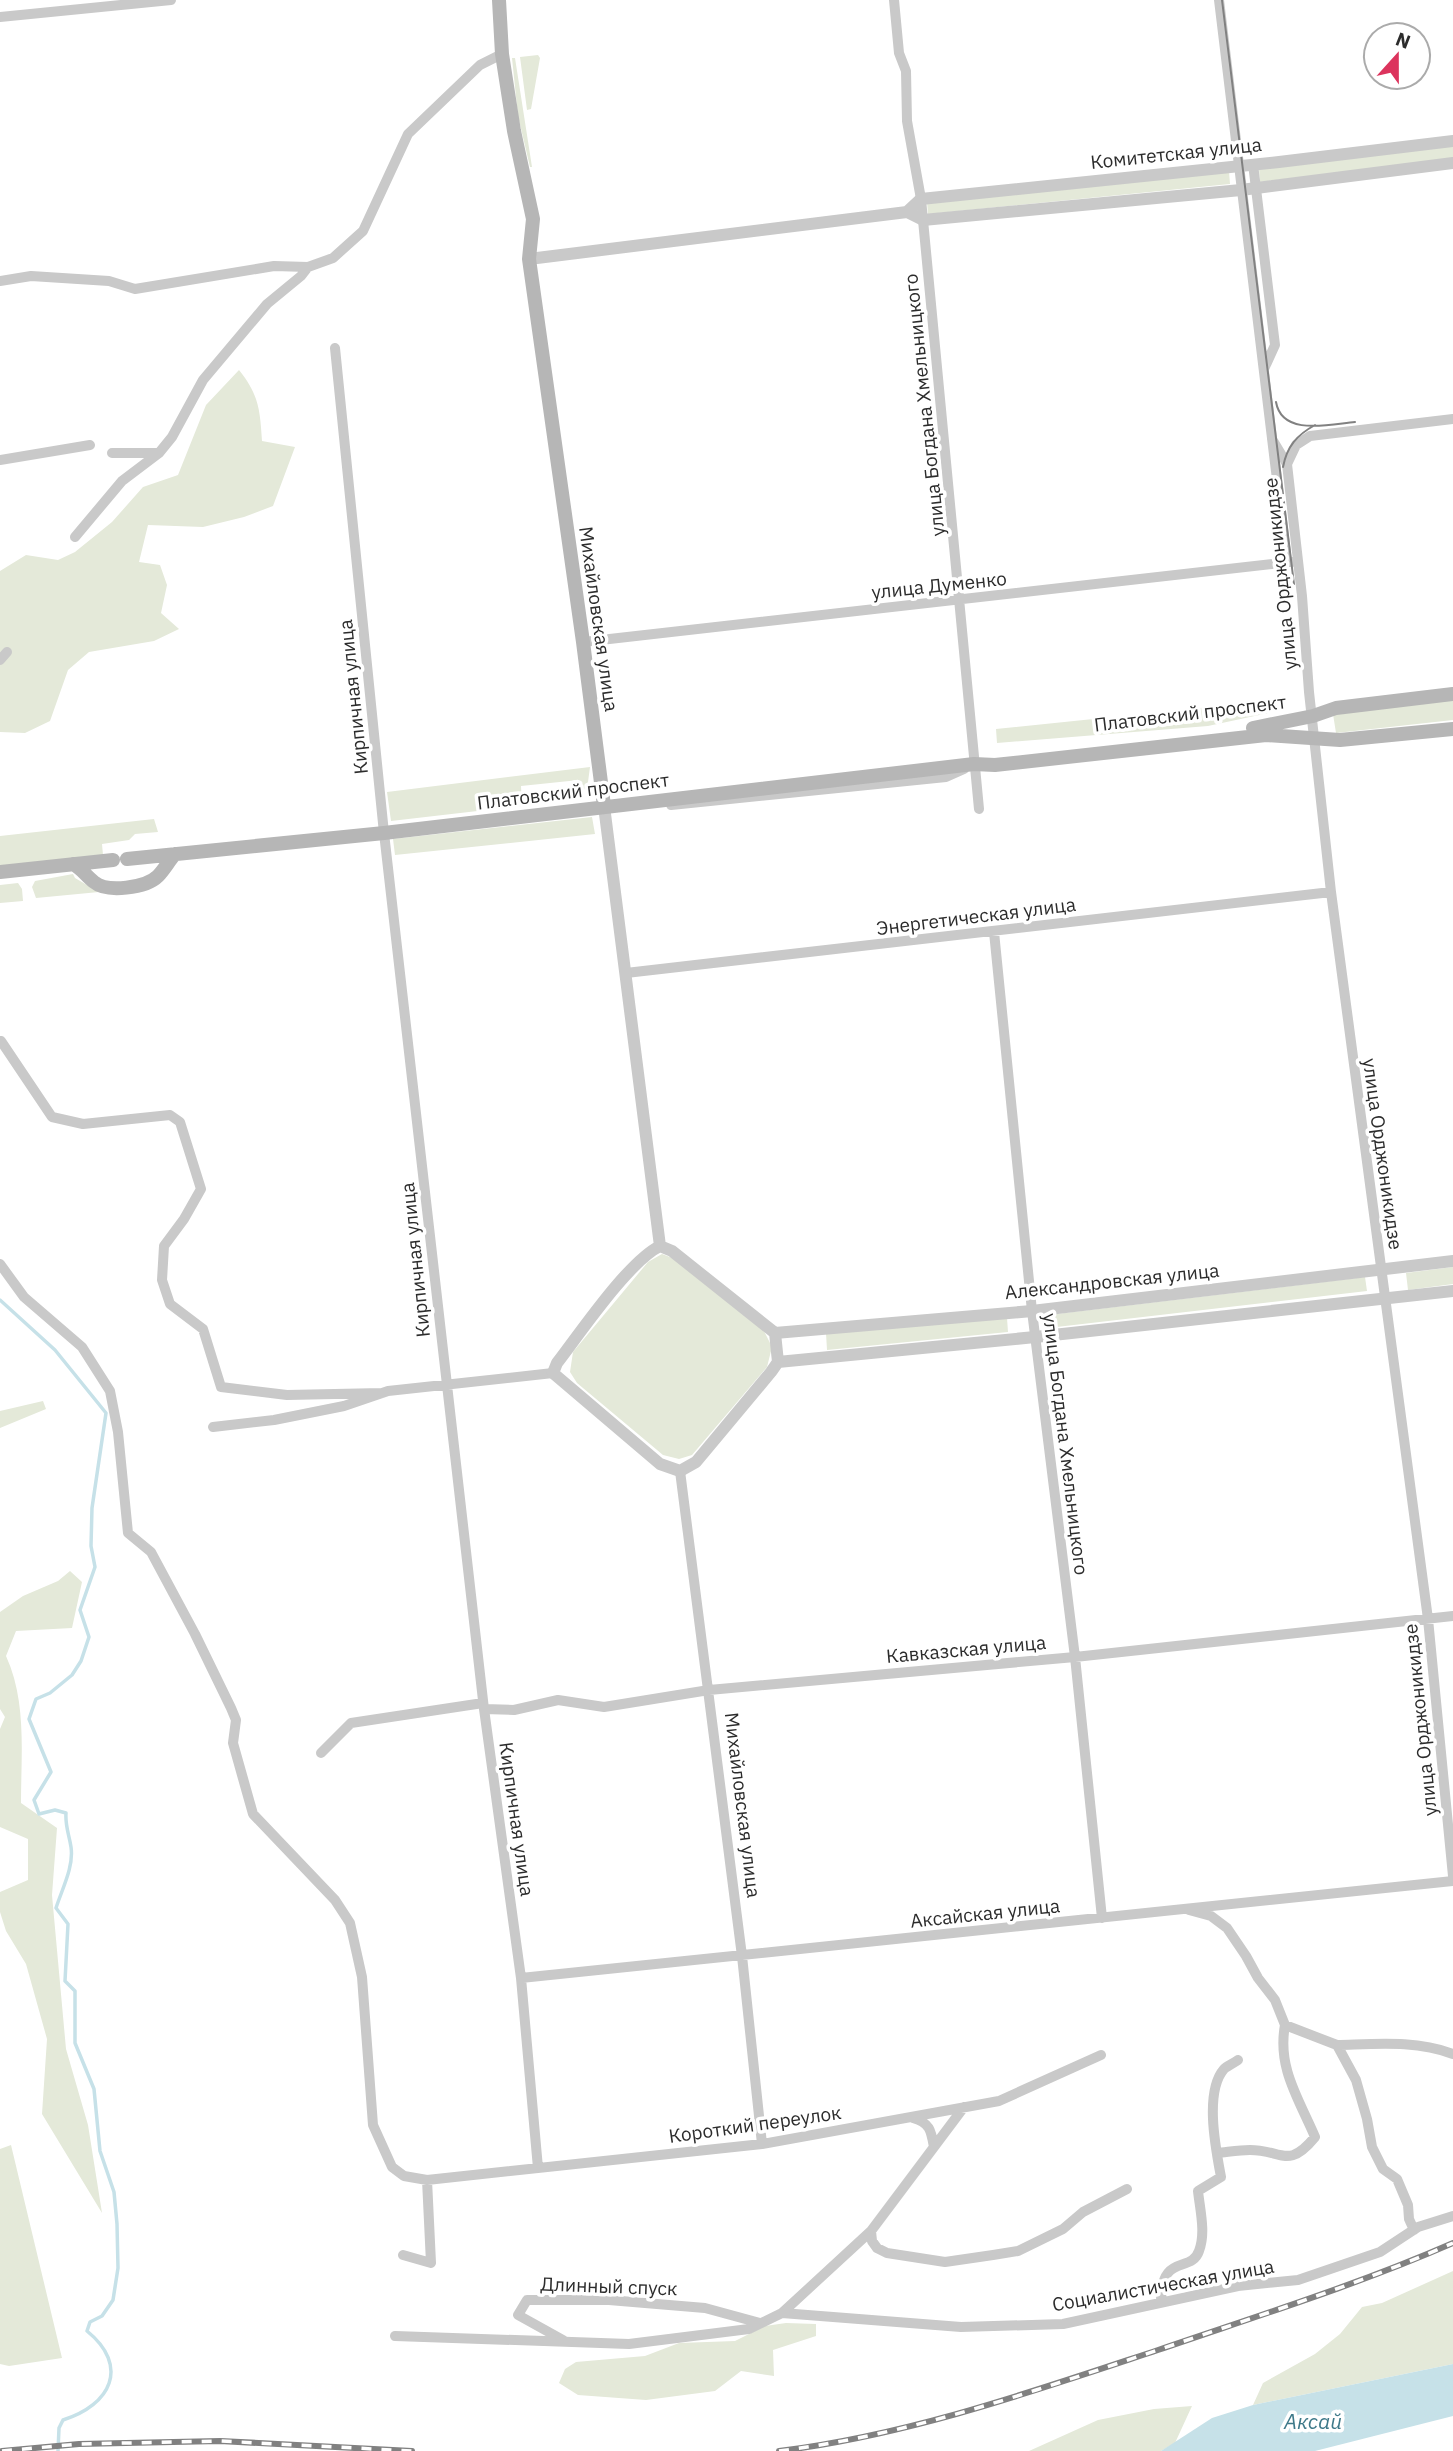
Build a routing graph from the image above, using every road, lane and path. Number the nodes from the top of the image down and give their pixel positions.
1 (171, 0) edge
2 (499, 0) edge
3 (894, 0) edge
4 (1219, 0) edge
5 (0, 17) edge
6 (502, 54) junction
7 (1453, 141) edge
8 (1453, 163) edge
9 (1253, 164) junction
10 (1238, 165) junction
11 (1256, 187) junction
12 (1241, 190) junction
13 (921, 199) junction
14 (907, 212) junction
15 (923, 220) junction
16 (529, 259) junction
17 (308, 267) junction
18 (0, 281) edge
19 (335, 348) dead end
20 (1263, 369) junction
21 (1453, 419) edge
22 (1272, 439) junction
23 (90, 445) dead end
24 (112, 453) dead end
25 (159, 453) junction
26 (0, 460) edge
27 (1287, 464) junction
28 (75, 537) dead end
29 (1298, 561) junction
30 (1287, 562) junction
31 (961, 601) junction
32 (583, 642) junction
33 (1453, 694) edge
34 (1313, 716) junction
35 (1453, 729) edge
36 (1315, 737) junction
37 (974, 764) junction
38 (604, 806) junction
39 (979, 808) dead end
40 (384, 833) junction
41 (175, 854) junction
42 (73, 864) junction
43 (0, 872) edge
44 (1331, 892) junction
45 (994, 932) junction
46 (626, 973) junction
47 (1, 1041) edge
48 (660, 1246) junction
49 (1453, 1261) edge
50 (0, 1264) edge
51 (1381, 1270) junction
52 (1453, 1291) edge
53 (1384, 1300) junction
54 (1032, 1311) junction
55 (775, 1333) junction
56 (1035, 1337) junction
57 (778, 1362) junction
58 (553, 1373) junction
59 (447, 1385) junction
60 (382, 1393) junction
61 (214, 1427) dead end
62 (680, 1471) junction
63 (1453, 1616) edge
64 (1428, 1619) junction
65 (1075, 1657) junction
66 (709, 1690) junction
67 (484, 1706) junction
68 (321, 1753) dead end
69 (1453, 1879) edge
70 (1182, 1908) junction
71 (1102, 1918) junction
72 (742, 1956) junction
73 (521, 1978) junction
74 (1285, 2025) junction
75 (1338, 2045) junction
76 (1453, 2054) edge
77 (1101, 2055) dead end
78 (1238, 2060) dead end
79 (964, 2107) junction
80 (909, 2117) junction
81 (762, 2144) junction
82 (934, 2147) junction
83 (1217, 2153) junction
84 (538, 2168) junction
85 (427, 2179) junction
86 (1127, 2189) dead end
87 (1453, 2216) edge
88 (1414, 2230) junction
89 (871, 2231) junction
90 (403, 2255) dead end
91 (1161, 2302) junction
92 (782, 2313) junction
93 (760, 2323) junction
94 (395, 2336) dead end
95 (567, 2342) junction

1 - 5 street
2 - 6 main road, Михайловская улица
3 - 13 street, улица Богдана Хмельницкого
4 - 10 street, улица Орджоникидзе
6 - 16 main road, Михайловская улица
6 - 17 street
7 - 9 street, Комитетская улица
8 - 11 street
9 - 10 street, Комитетская улица
9 - 11 street, улица Орджоникидзе
10 - 12 street, улица Орджоникидзе
10 - 13 street, Комитетская улица
11 - 12 street
11 - 20 street, улица Орджоникидзе
12 - 15 street
12 - 20 street, улица Орджоникидзе
13 - 14 street
13 - 15 street, улица Богдана Хмельницкого
14 - 15 street
14 - 16 street
15 - 31 street, улица Богдана Хмельницкого
16 - 32 main road, Михайловская улица
17 - 18 street
17 - 25 street
19 - 40 street, Кирпичная улица
20 - 22 street, улица Орджоникидзе
21 - 27 street
22 - 27 street, улица Орджоникидзе
22 - 30 street, улица Орджоникидзе
23 - 26 street
24 - 25 street
25 - 28 street
27 - 29 street, улица Орджоникидзе
29 - 30 street, улица Думенко
29 - 34 street, улица Орджоникидзе
30 - 31 street, улица Думенко
31 - 32 street, улица Думенко
31 - 37 street, улица Богдана Хмельницкого
32 - 38 main road, Михайловская улица
33 - 34 main road, Платовский проспект
34 - 36 street, улица Орджоникидзе
34 - 37 main road, Платовский проспект
35 - 36 main road, Платовский проспект
36 - 37 main road, Платовский проспект
36 - 44 street, улица Орджоникидзе
37 - 38 main road, Платовский проспект
37 - 39 street, улица Богдана Хмельницкого
38 - 40 main road, Платовский проспект
38 - 46 street, Михайловская улица
40 - 41 main road, Платовский проспект
40 - 59 street, Кирпичная улица
41 - 42 main road, Платовский проспект
41 - 42 main road
42 - 43 main road, Платовский проспект
44 - 45 street, Энергетическая улица
44 - 51 street, улица Орджоникидзе
45 - 46 street, Энергетическая улица
45 - 54 street, улица Богдана Хмельницкого
46 - 48 street, Михайловская улица
47 - 60 street
48 - 55 street
48 - 58 street
49 - 51 street, Александровская улица
50 - 85 street, Короткий переулок
51 - 53 street, улица Орджоникидзе
51 - 54 street, Александровская улица
52 - 53 street
53 - 56 street
53 - 64 street, улица Орджоникидзе
54 - 55 street, Александровская улица
54 - 56 street, улица Богдана Хмельницкого
55 - 57 street
56 - 57 street
56 - 65 street, улица Богдана Хмельницкого
57 - 62 street
58 - 59 street
58 - 62 street
59 - 60 street
59 - 67 street, Кирпичная улица
60 - 61 street
62 - 66 street, Михайловская улица
63 - 64 street, Кавказская улица
64 - 65 street, Кавказская улица
64 - 69 street, улица Орджоникидзе
65 - 66 street, Кавказская улица
65 - 71 street, улица Богдана Хмельницкого
66 - 67 street, Кавказская улица
66 - 72 street, Михайловская улица
67 - 68 street, Кавказская улица
67 - 73 street, Кирпичная улица
69 - 70 street, Аксайская улица
70 - 71 street, Аксайская улица
70 - 74 street
71 - 72 street, Аксайская улица
72 - 73 street, Аксайская улица
72 - 81 street, Михайловская улица
73 - 84 street, Кирпичная улица
74 - 75 street
74 - 83 street
75 - 76 street
75 - 88 street
77 - 79 street, Короткий переулок
78 - 83 street
79 - 80 street, Короткий переулок
79 - 82 street, Длинный спуск
80 - 81 street, Короткий переулок
80 - 82 street
81 - 84 street, Короткий переулок
82 - 89 street, Длинный спуск
83 - 91 street
84 - 85 street, Короткий переулок
85 - 90 street
86 - 89 street
87 - 88 street, Социалистическая улица
88 - 91 street, Социалистическая улица
89 - 92 street, Длинный спуск
91 - 92 street, Социалистическая улица
92 - 93 street, Длинный спуск
93 - 95 street, Длинный спуск
93 - 95 street, Длинный спуск
94 - 95 street, Длинный спуск

